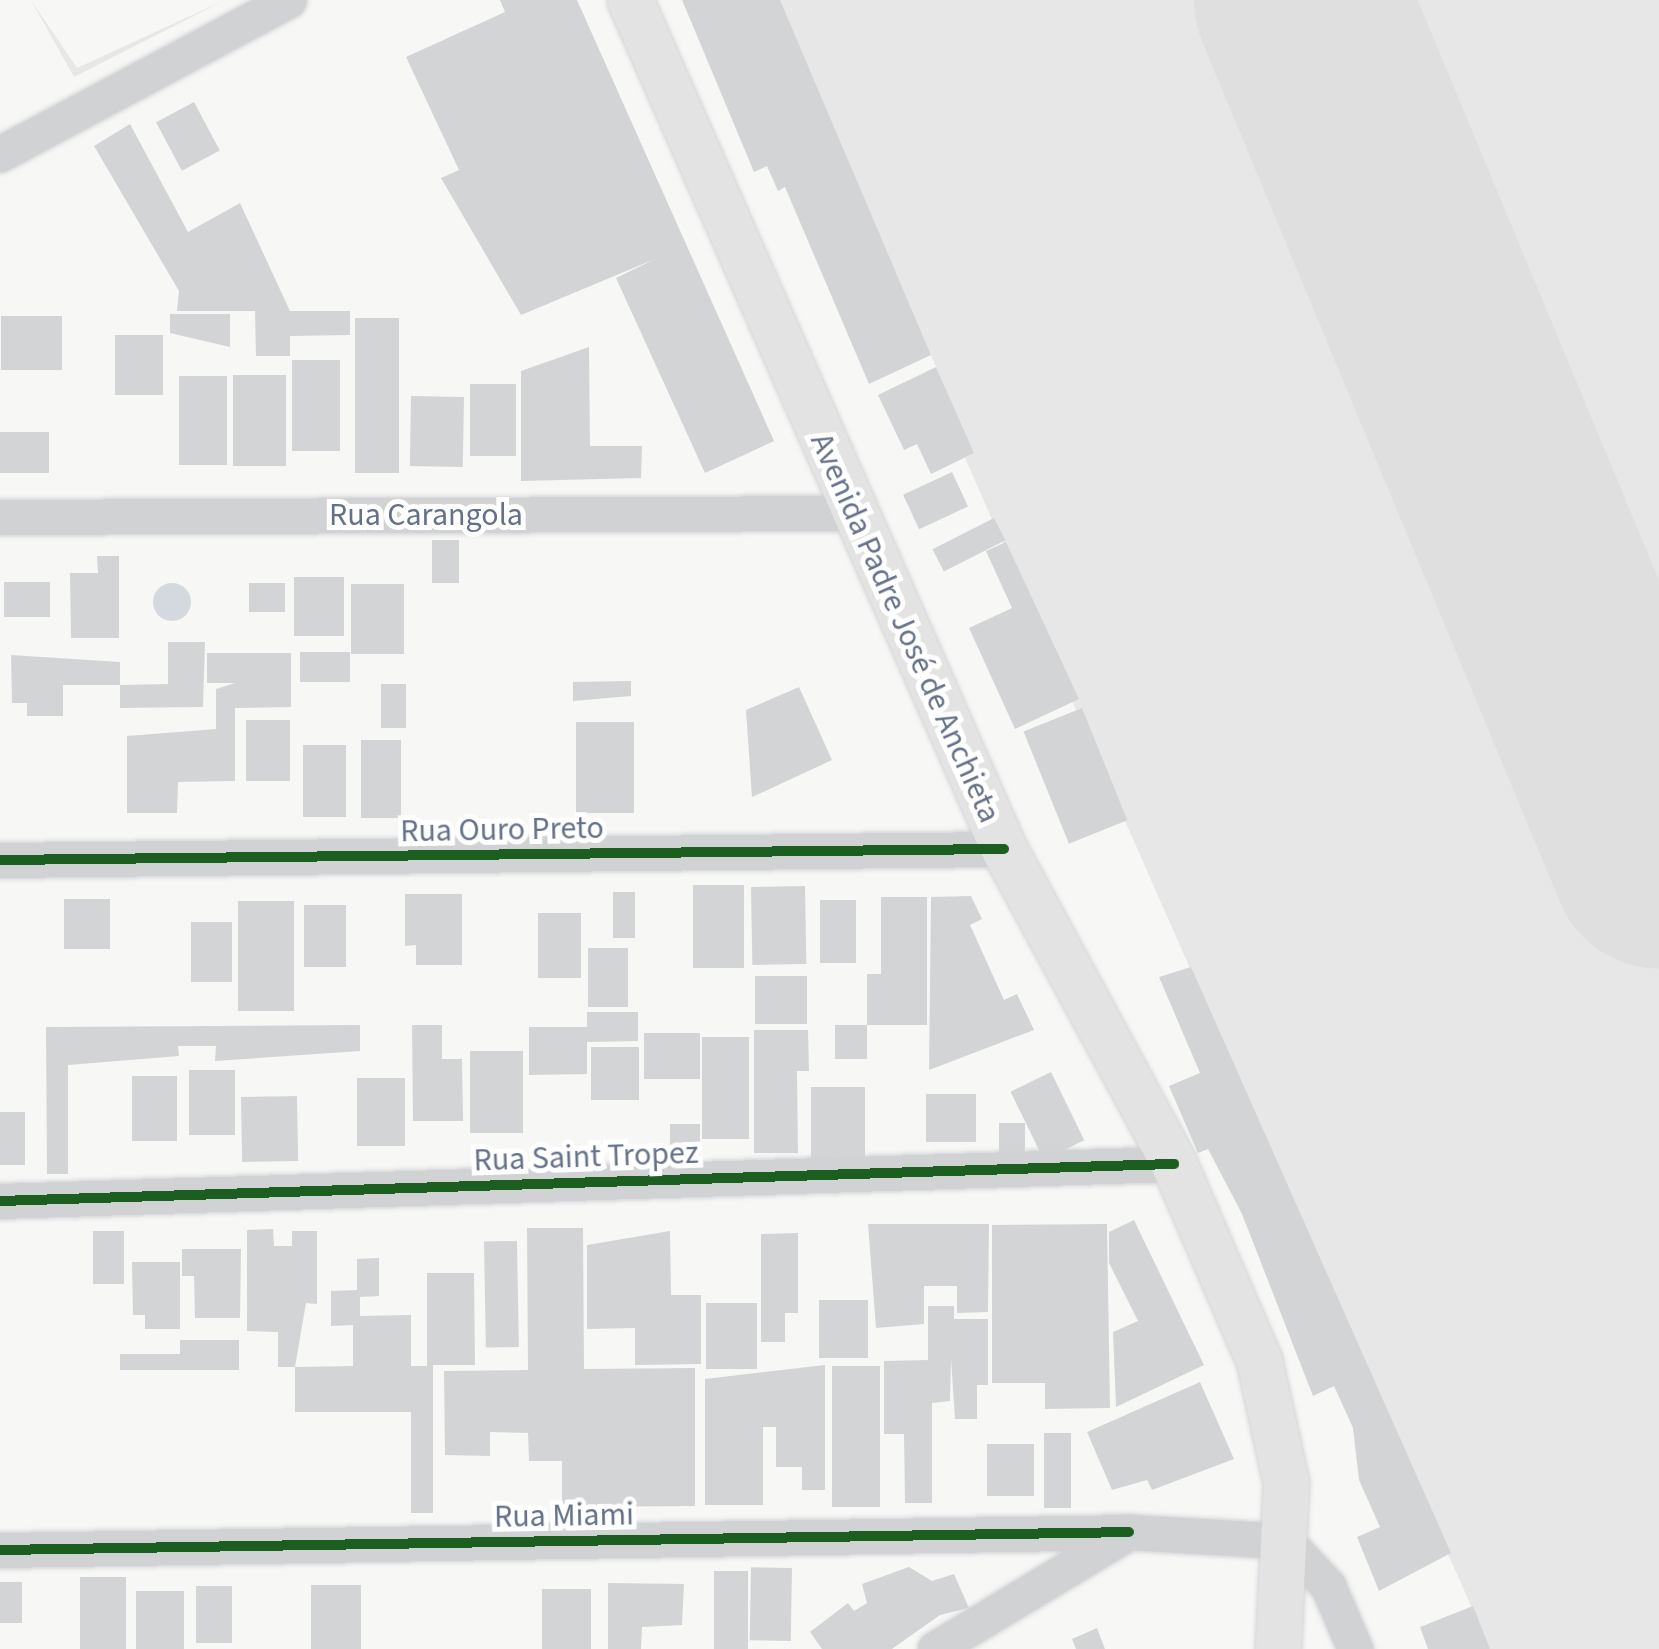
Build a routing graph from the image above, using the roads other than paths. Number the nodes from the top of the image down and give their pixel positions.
1 (289, 0) edge
2 (630, 0) edge
3 (0, 154) edge
4 (853, 512) junction
5 (0, 518) edge
6 (1004, 849) junction
7 (0, 860) edge
8 (1174, 1164) junction
9 (0, 1201) edge
10 (1129, 1532) junction
11 (1286, 1541) junction
12 (0, 1550) edge
13 (935, 1649) edge
14 (1278, 1649) edge
15 (1355, 1649) edge

1 - 3 street
2 - 4 main road, Avenida Padre José de Anchieta
4 - 5 street, Rua Carangola
4 - 6 main road, Avenida Padre José de Anchieta
6 - 7 street, Rua Ouro Preto
6 - 8 main road, Avenida Padre José de Anchieta
8 - 9 street, Rua Saint Tropez
8 - 11 main road, Avenida Padre José de Anchieta
10 - 11 street, Rua Miami
10 - 12 street, Rua Miami
10 - 13 street
11 - 14 main road, Avenida Padre José de Anchieta
11 - 15 street

